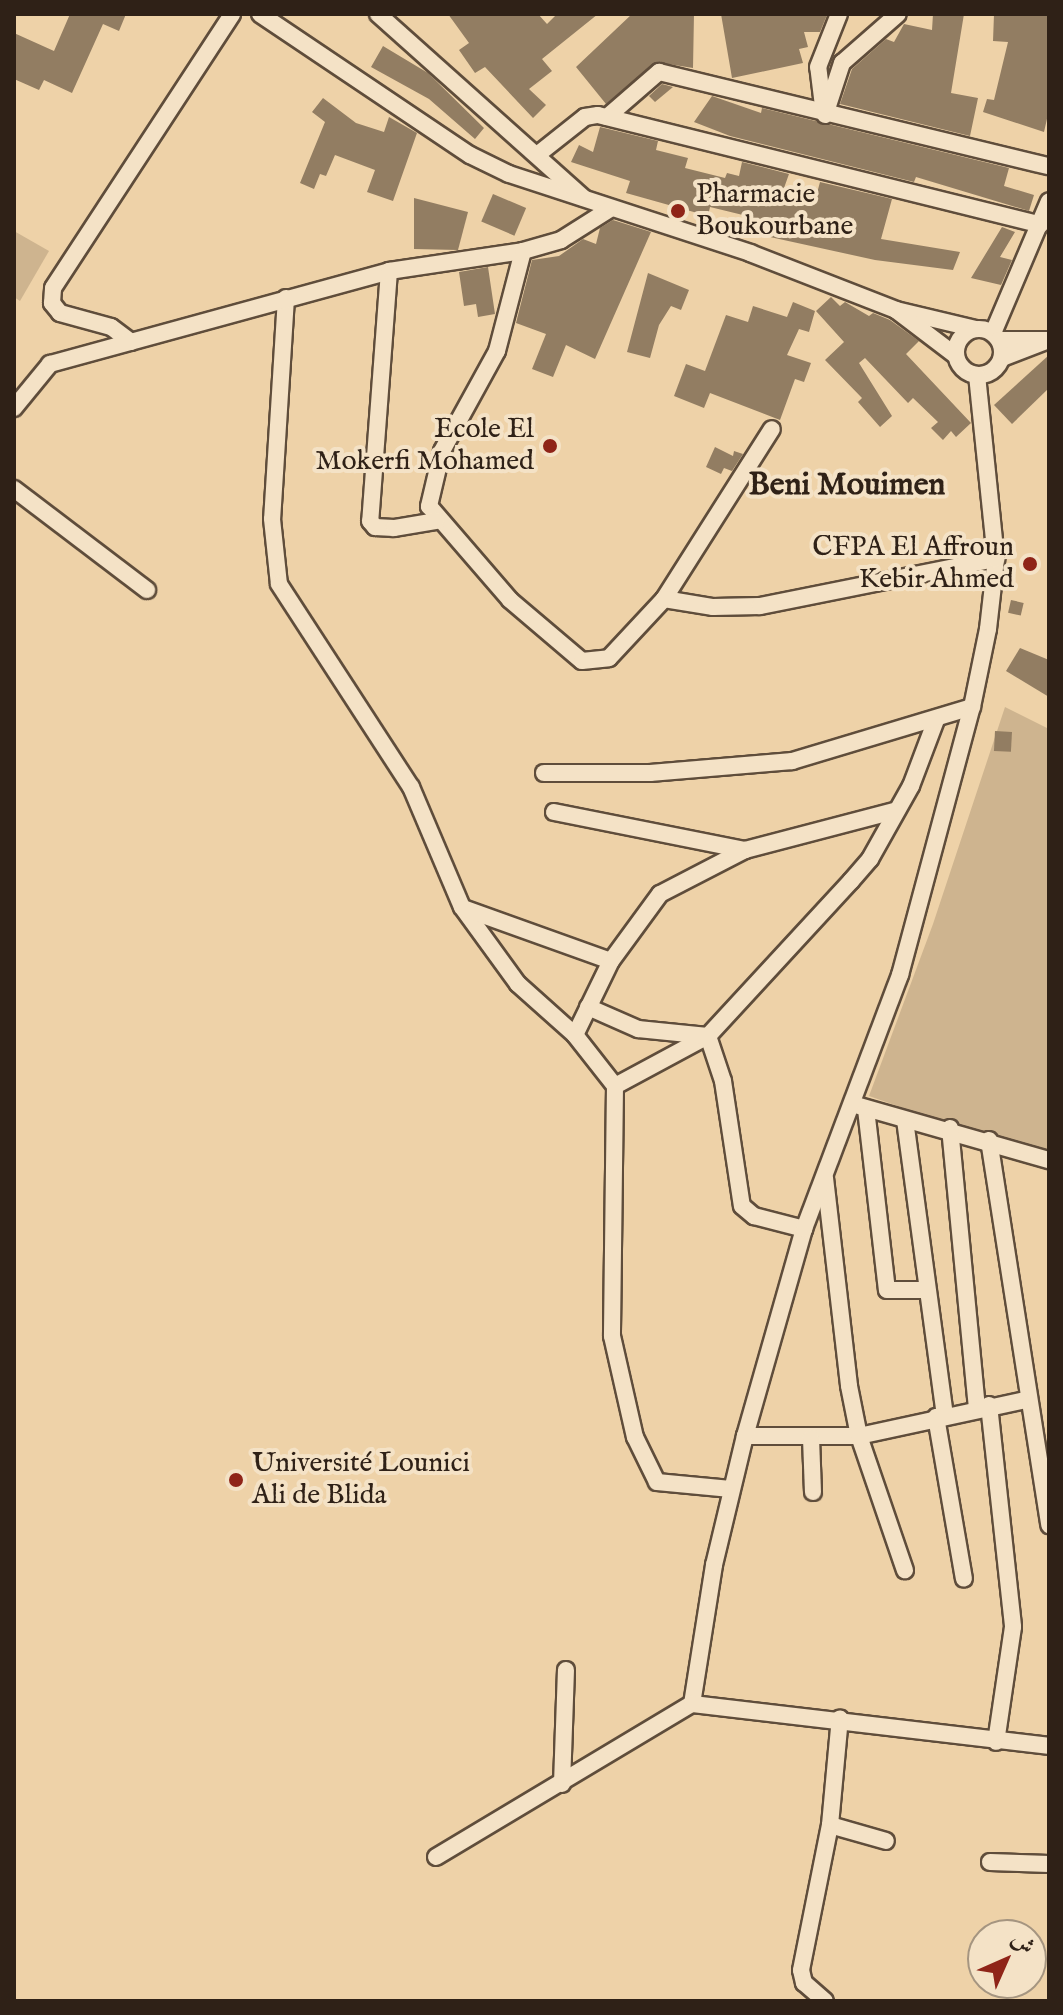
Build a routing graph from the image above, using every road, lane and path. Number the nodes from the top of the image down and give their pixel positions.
1 (232, 14) edge
2 (260, 14) edge
3 (378, 14) edge
4 (839, 14) edge
5 (898, 14) edge
6 (825, 115) junction
7 (607, 117) junction
8 (537, 155) junction
9 (1049, 166) edge
10 (1049, 201) edge
11 (589, 202) junction
12 (610, 209) junction
13 (1041, 225) junction
14 (523, 251) junction
15 (389, 271) junction
16 (286, 298) junction
17 (896, 310) junction
18 (976, 329) junction
19 (996, 337) junction
20 (1049, 340) edge
21 (131, 342) junction
22 (955, 355) junction
23 (1002, 358) junction
24 (977, 376) junction
25 (14, 408) edge
26 (772, 429) dead end
27 (14, 489) edge
28 (436, 521) junction
29 (996, 559) junction
30 (147, 590) dead end
31 (664, 599) junction
32 (972, 707) junction
33 (936, 720) junction
34 (544, 773) dead end
35 (897, 810) junction
36 (554, 812) dead end
37 (745, 850) junction
38 (462, 907) junction
39 (611, 961) junction
40 (588, 1007) junction
41 (575, 1035) junction
42 (708, 1036) junction
43 (615, 1086) junction
44 (858, 1106) junction
45 (905, 1120) junction
46 (950, 1128) junction
47 (989, 1140) junction
48 (1049, 1160) edge
49 (824, 1171) junction
50 (804, 1229) junction
51 (925, 1290) junction
52 (1026, 1400) junction
53 (983, 1406) junction
54 (940, 1415) junction
55 (745, 1436) junction
56 (859, 1436) junction
57 (811, 1438) junction
58 (731, 1489) junction
59 (813, 1492) dead end
60 (1049, 1525) edge
61 (905, 1570) dead end
62 (964, 1579) dead end
63 (566, 1670) dead end
64 (692, 1704) junction
65 (840, 1718) junction
66 (996, 1742) junction
67 (1049, 1746) edge
68 (562, 1784) junction
69 (830, 1825) junction
70 (886, 1841) dead end
71 (436, 1857) dead end
72 (990, 1862) dead end
73 (1049, 1864) edge
74 (825, 2001) edge

1 - 21 street
2 - 11 street
3 - 8 street
4 - 6 street
5 - 6 street
6 - 7 street
6 - 9 street
7 - 8 street
7 - 13 street
8 - 11 street
10 - 13 street
11 - 12 street
12 - 14 street
12 - 17 street
13 - 19 street
14 - 15 street
14 - 28 street
15 - 16 street
15 - 28 street
16 - 21 street
16 - 38 street
17 - 18 street
17 - 22 street
18 - 19 street
18 - 22 street
19 - 20 street
19 - 23 street
20 - 23 street
21 - 25 street
22 - 24 street
23 - 24 street
24 - 29 street
26 - 31 street
27 - 30 street
28 - 31 street
29 - 31 street
29 - 32 street
32 - 33 street
32 - 44 street
33 - 34 street
33 - 35 street
35 - 37 street
35 - 42 street
36 - 37 street
37 - 39 street
38 - 39 street
38 - 41 street
39 - 40 street
40 - 41 street
40 - 42 street
41 - 43 street
42 - 43 street
42 - 50 street
43 - 58 street
44 - 45 street
44 - 49 street
44 - 51 street
45 - 46 street
45 - 51 street
46 - 47 street
46 - 53 street
47 - 48 street
47 - 52 street
49 - 50 street
49 - 56 street
50 - 55 street
51 - 54 street
52 - 53 street
52 - 60 street
53 - 54 street
53 - 66 street
54 - 56 street
54 - 62 street
55 - 57 street
55 - 58 street
56 - 57 street
56 - 61 street
57 - 59 street
58 - 64 street
63 - 68 street
64 - 65 street
64 - 68 street
65 - 66 street
65 - 69 street
66 - 67 street
68 - 71 street
69 - 70 street
69 - 74 street
72 - 73 street

